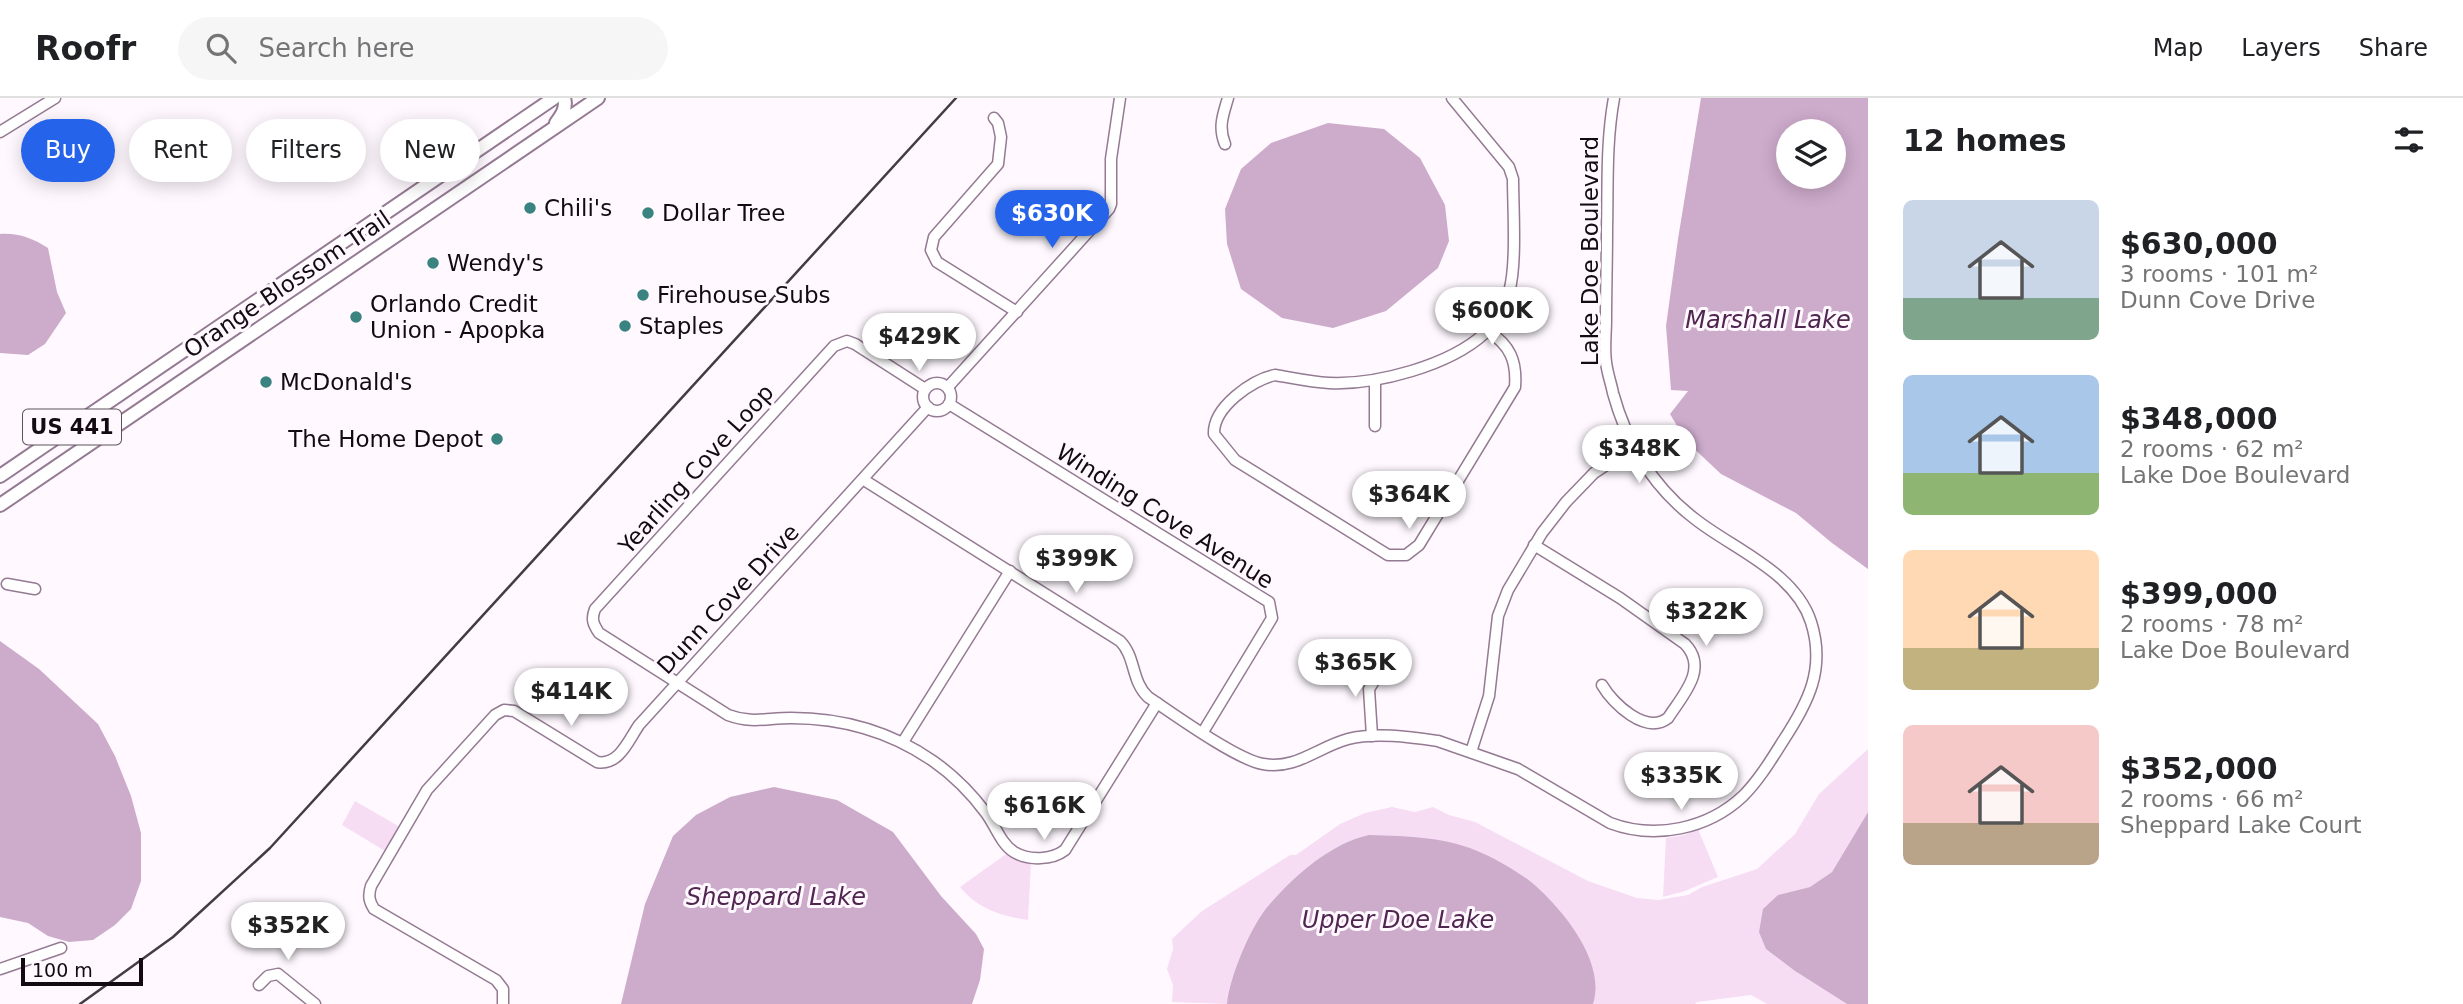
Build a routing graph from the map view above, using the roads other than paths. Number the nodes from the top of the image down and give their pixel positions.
1 (55, 98) edge
2 (554, 98) edge
3 (565, 98) edge
4 (598, 98) edge
5 (1120, 98) edge
6 (1228, 98) edge
7 (1614, 98) edge
8 (1455, 99) edge
9 (582, 103) edge
10 (993, 118) dead end
11 (549, 131) junction
12 (0, 132) edge
13 (1225, 144) dead end
14 (1017, 312) junction
15 (1488, 331) junction
16 (1375, 380) junction
17 (948, 387) junction
18 (925, 389) junction
19 (949, 404) junction
20 (928, 407) junction
21 (1375, 426) dead end
22 (1633, 447) junction
23 (0, 476) edge
24 (864, 480) junction
25 (0, 505) edge
26 (1534, 545) junction
27 (1010, 571) junction
28 (7, 584) dead end
29 (36, 589) dead end
30 (1378, 675) dead end
31 (678, 682) junction
32 (1602, 685) dead end
33 (1157, 703) junction
34 (1203, 732) junction
35 (1372, 736) junction
36 (903, 743) junction
37 (1471, 752) junction
38 (61, 948) dead end
39 (0, 969) edge
40 (259, 985) dead end
41 (316, 1004) edge
42 (503, 1004) edge

1 - 12 street
2 - 23 main road, Orange Blossom Trail / US 441
3 - 11 main road
4 - 9 main road, Orange Blossom Trail / US 441
5 - 14 street
6 - 13 street
7 - 22 street, Lake Doe Boulevard
8 - 15 street
9 - 11 main road, Orange Blossom Trail / US 441
10 - 14 street
11 - 25 main road, Orange Blossom Trail / US 441
14 - 17 street
15 - 16 street
15 - 16 street
16 - 21 street
17 - 18 street
17 - 19 street
18 - 20 street
18 - 31 street, Yearling Cove Loop
19 - 20 street
19 - 34 street, Winding Cove Avenue
20 - 24 street, Dunn Cove Drive
22 - 26 street
22 - 37 street, Lake Doe Boulevard
24 - 27 street, Lake Doe Boulevard
24 - 31 street, Dunn Cove Drive
26 - 32 street
26 - 37 street
27 - 33 street, Lake Doe Boulevard
27 - 36 street
28 - 29 street
30 - 35 street
31 - 36 street
31 - 42 street, Dunn Cove Drive
33 - 34 street, Lake Doe Boulevard
33 - 36 street
34 - 35 street, Lake Doe Boulevard
35 - 37 street, Lake Doe Boulevard
38 - 39 street
40 - 41 street

